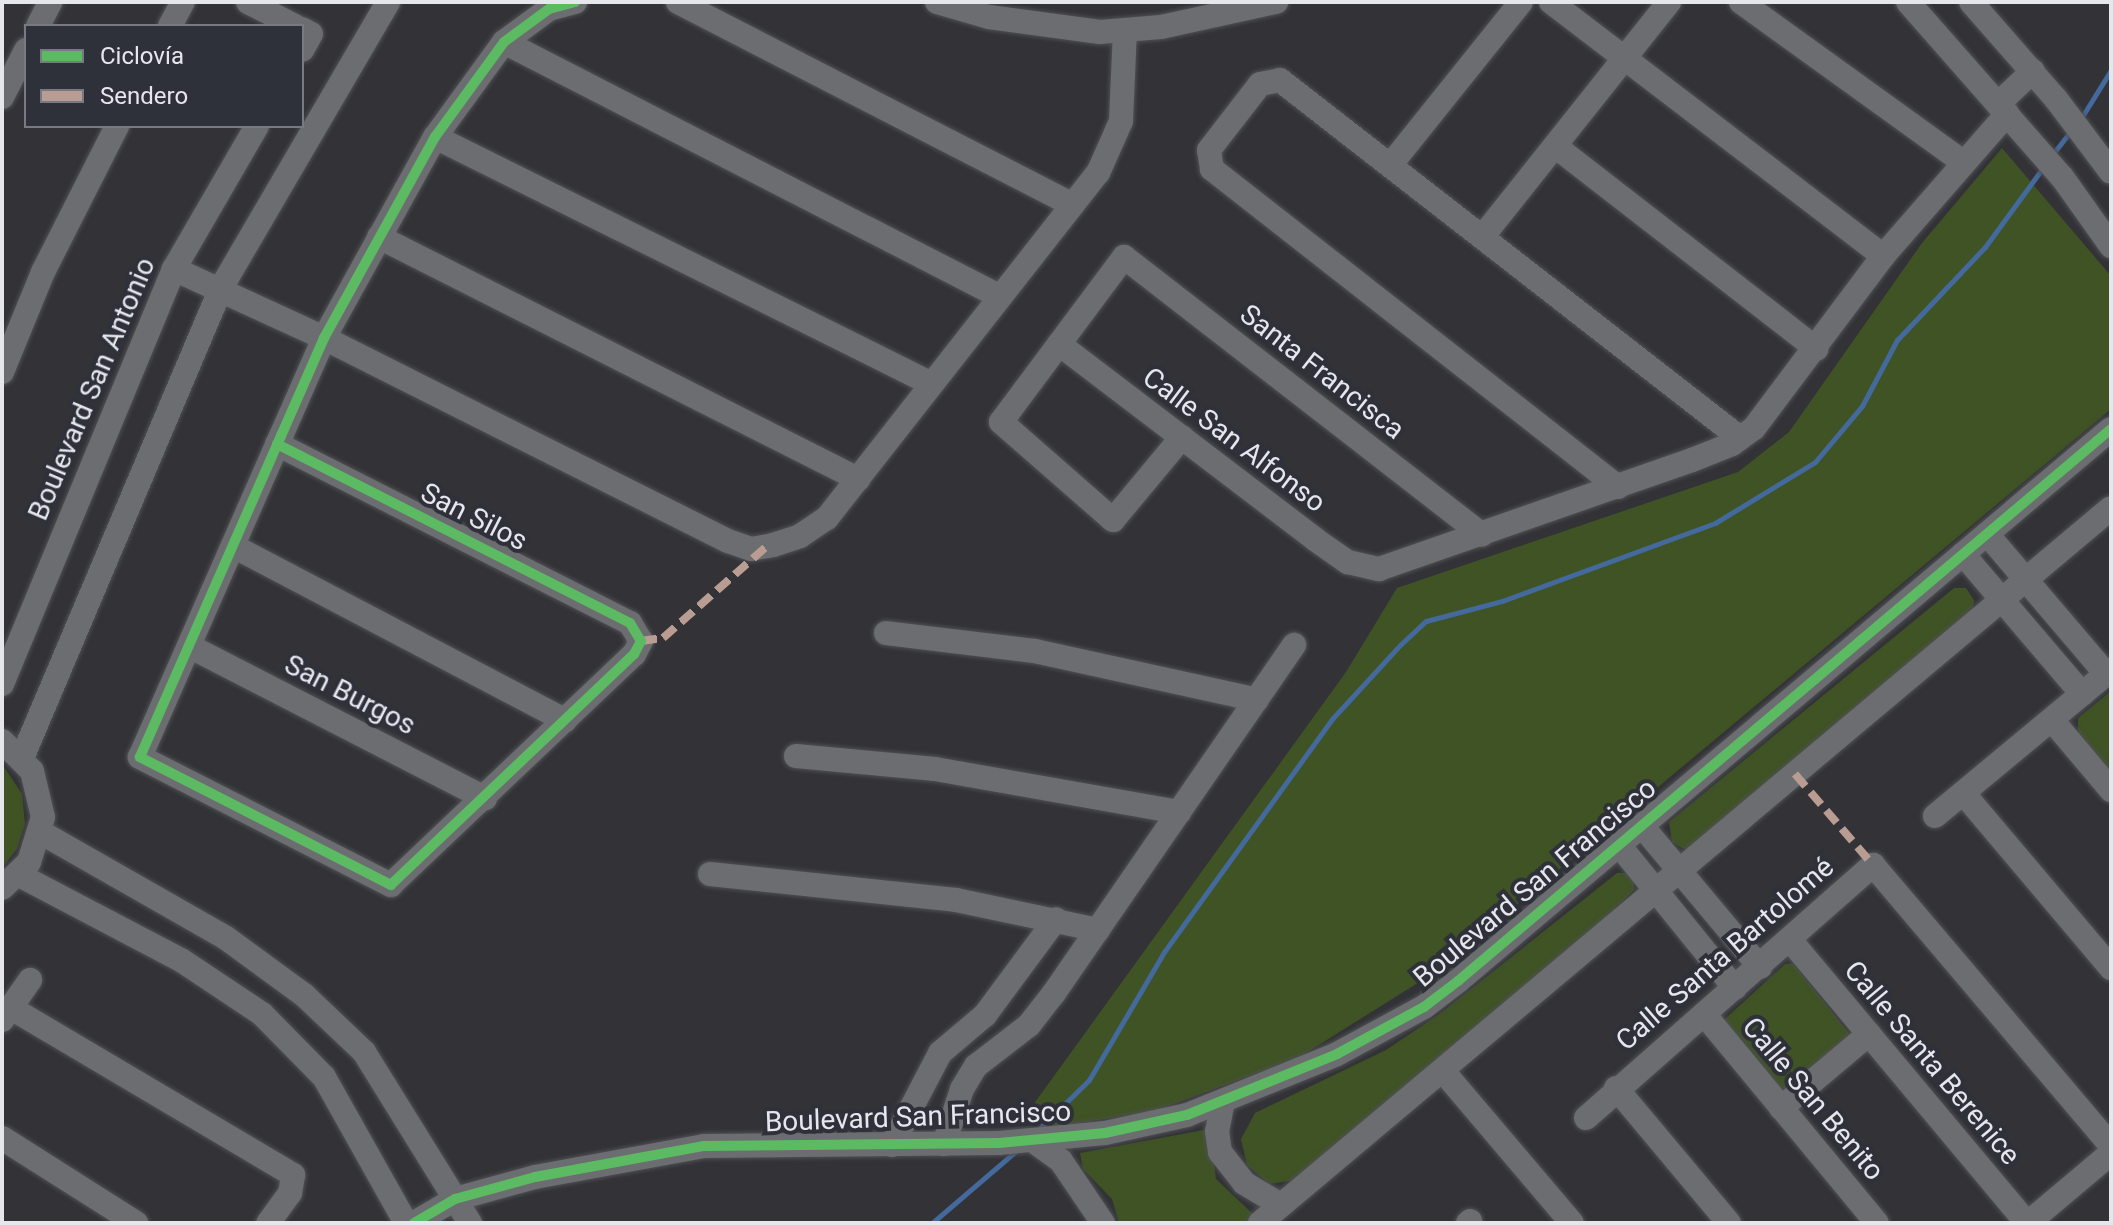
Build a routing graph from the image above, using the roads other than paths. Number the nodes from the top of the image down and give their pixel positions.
1 (50, 2) edge
2 (183, 2) edge
3 (248, 2) edge
4 (388, 2) edge
5 (575, 2) edge
6 (678, 2) edge
7 (937, 2) edge
8 (1276, 2) edge
9 (1521, 2) edge
10 (1551, 2) edge
11 (1669, 2) edge
12 (1741, 2) edge
13 (1908, 2) edge
14 (1971, 2) edge
15 (39, 24) edge
16 (171, 24) edge
17 (285, 24) edge
18 (1125, 30) junction
19 (504, 42) junction
20 (24, 54) edge
21 (1624, 56) junction
22 (2033, 71) junction
23 (2, 97) edge
24 (2002, 109) junction
25 (116, 128) edge
26 (256, 128) edge
27 (435, 137) junction
28 (1555, 146) junction
29 (1963, 162) junction
30 (1392, 163) junction
31 (2111, 172) edge
32 (1071, 204) junction
33 (1483, 236) junction
34 (379, 237) junction
35 (2111, 246) edge
36 (1883, 256) junction
37 (174, 269) junction
38 (221, 288) junction
39 (997, 295) junction
40 (324, 338) junction
41 (1059, 344) junction
42 (1817, 349) junction
43 (2, 372) edge
44 (930, 383) junction
45 (2111, 429) edge
46 (1182, 437) junction
47 (1740, 438) junction
48 (277, 444) junction
49 (858, 479) junction
50 (1618, 487) junction
51 (2111, 508) edge
52 (1987, 534) junction
53 (1482, 535) junction
54 (233, 546) junction
55 (1963, 554) junction
56 (2026, 580) junction
57 (2002, 600) junction
58 (886, 633) dead end
59 (1294, 645) dead end
60 (189, 646) junction
61 (2109, 672) edge
62 (2, 684) edge
63 (2082, 694) junction
64 (1257, 700) junction
65 (565, 720) junction
66 (2052, 720) junction
67 (2, 741) edge
68 (796, 756) dead end
69 (22, 758) junction
70 (2111, 790) edge
71 (1964, 794) junction
72 (485, 798) junction
73 (1179, 812) junction
74 (1935, 816) dead end
75 (1642, 826) junction
76 (42, 833) junction
77 (1619, 845) junction
78 (1681, 870) junction
79 (710, 874) dead end
80 (11, 882) edge
81 (1657, 890) junction
82 (1056, 919) junction
83 (1098, 930) junction
84 (1791, 941) junction
85 (1760, 967) junction
86 (2111, 968) edge
87 (30, 980) dead end
88 (1735, 988) junction
89 (993, 1005) junction
90 (315, 1006) junction
91 (7, 1014) edge
92 (1704, 1014) junction
93 (1024, 1029) junction
94 (1869, 1034) junction
95 (288, 1040) junction
96 (1443, 1071) junction
97 (1616, 1088) junction
98 (1223, 1101) junction
99 (1781, 1108) junction
100 (1586, 1118) dead end
101 (2, 1138) edge
102 (1035, 1142) junction
103 (944, 1144) junction
104 (892, 1145) junction
105 (2111, 1146) edge
106 (2111, 1153) edge
107 (455, 1199) junction
108 (1281, 1205) junction
109 (136, 1223) edge
110 (268, 1223) edge
111 (406, 1223) edge
112 (414, 1223) edge
113 (470, 1223) edge
114 (1103, 1223) edge
115 (1260, 1223) edge
116 (1572, 1223) edge
117 (1729, 1223) edge
118 (1877, 1223) edge
119 (2027, 1223) edge

1 - 15 street
2 - 16 street
3 - 17 street
4 - 38 street
5 - 19 street
6 - 32 street
7 - 18 street
8 - 18 street
9 - 30 street
10 - 21 street
11 - 21 street
12 - 29 street
13 - 24 street
14 - 22 street
18 - 32 street
19 - 27 street
19 - 39 street
20 - 23 street
21 - 28 street
21 - 36 street
22 - 24 street
22 - 31 street
24 - 29 street
24 - 35 street
25 - 43 street
26 - 37 street, Boulevard San Antonio
27 - 34 street
27 - 44 street
28 - 33 street
28 - 42 street
29 - 36 street
30 - 33 street
30 - 50 street
32 - 39 street
33 - 47 street
34 - 40 street
34 - 49 street
36 - 42 street
37 - 38 street
37 - 62 street, Boulevard San Antonio
38 - 40 street
38 - 69 street
39 - 44 street
40 - 48 street
40 - 49 street
41 - 46 street, Calle San Alfonso
41 - 46 street
41 - 53 street, Santa Francisca
42 - 47 street
44 - 49 street
45 - 52 street, Boulevard San Francisco
46 - 53 street, Calle San Alfonso
47 - 50 street
48 - 54 street
48 - 65 street, San Silos
50 - 53 street
51 - 56 street
52 - 55 street, Boulevard San Francisco
52 - 56 street
54 - 60 street
54 - 65 street
55 - 57 street
55 - 75 street, Boulevard San Francisco
56 - 57 street
56 - 61 street
57 - 63 street
57 - 78 street
58 - 64 street
59 - 64 street
60 - 72 street, San Burgos
60 - 72 street
61 - 63 street
63 - 66 street
64 - 73 street
65 - 72 street
66 - 70 street
66 - 71 street
67 - 69 street
68 - 73 street
69 - 76 street
71 - 74 street
71 - 86 street
73 - 83 street
75 - 77 street, Boulevard San Francisco
75 - 78 street
76 - 80 street
76 - 90 street
77 - 81 street
77 - 98 street, Boulevard San Francisco
78 - 81 street
78 - 85 street
79 - 82 street
80 - 95 street
81 - 88 street
81 - 96 street
82 - 83 street
82 - 89 street
83 - 93 street
84 - 85 street, Calle Santa Bartolomé
84 - 94 street, Calle Santa Berenice
84 - 105 street, Calle Santa Bartolomé
85 - 88 street, Calle Santa Bartolomé
87 - 91 street
88 - 92 street, Calle Santa Bartolomé
89 - 93 street
89 - 104 street
90 - 95 street
90 - 107 street
91 - 110 street
92 - 97 street, Calle Santa Bartolomé
92 - 99 street, Calle San Benito
93 - 103 street
94 - 99 street
94 - 119 street, Calle Santa Berenice
95 - 111 street
96 - 108 street
96 - 116 street
97 - 100 street
97 - 117 street, Calle Santa Bartolomé
98 - 102 street, Boulevard San Francisco
98 - 108 street
99 - 118 street, Calle San Benito
101 - 109 street
102 - 103 street, Boulevard San Francisco
102 - 114 street
103 - 104 street, Boulevard San Francisco
104 - 107 street, Boulevard San Francisco
106 - 119 street
107 - 112 street, Boulevard San Francisco
107 - 113 street
108 - 115 street

